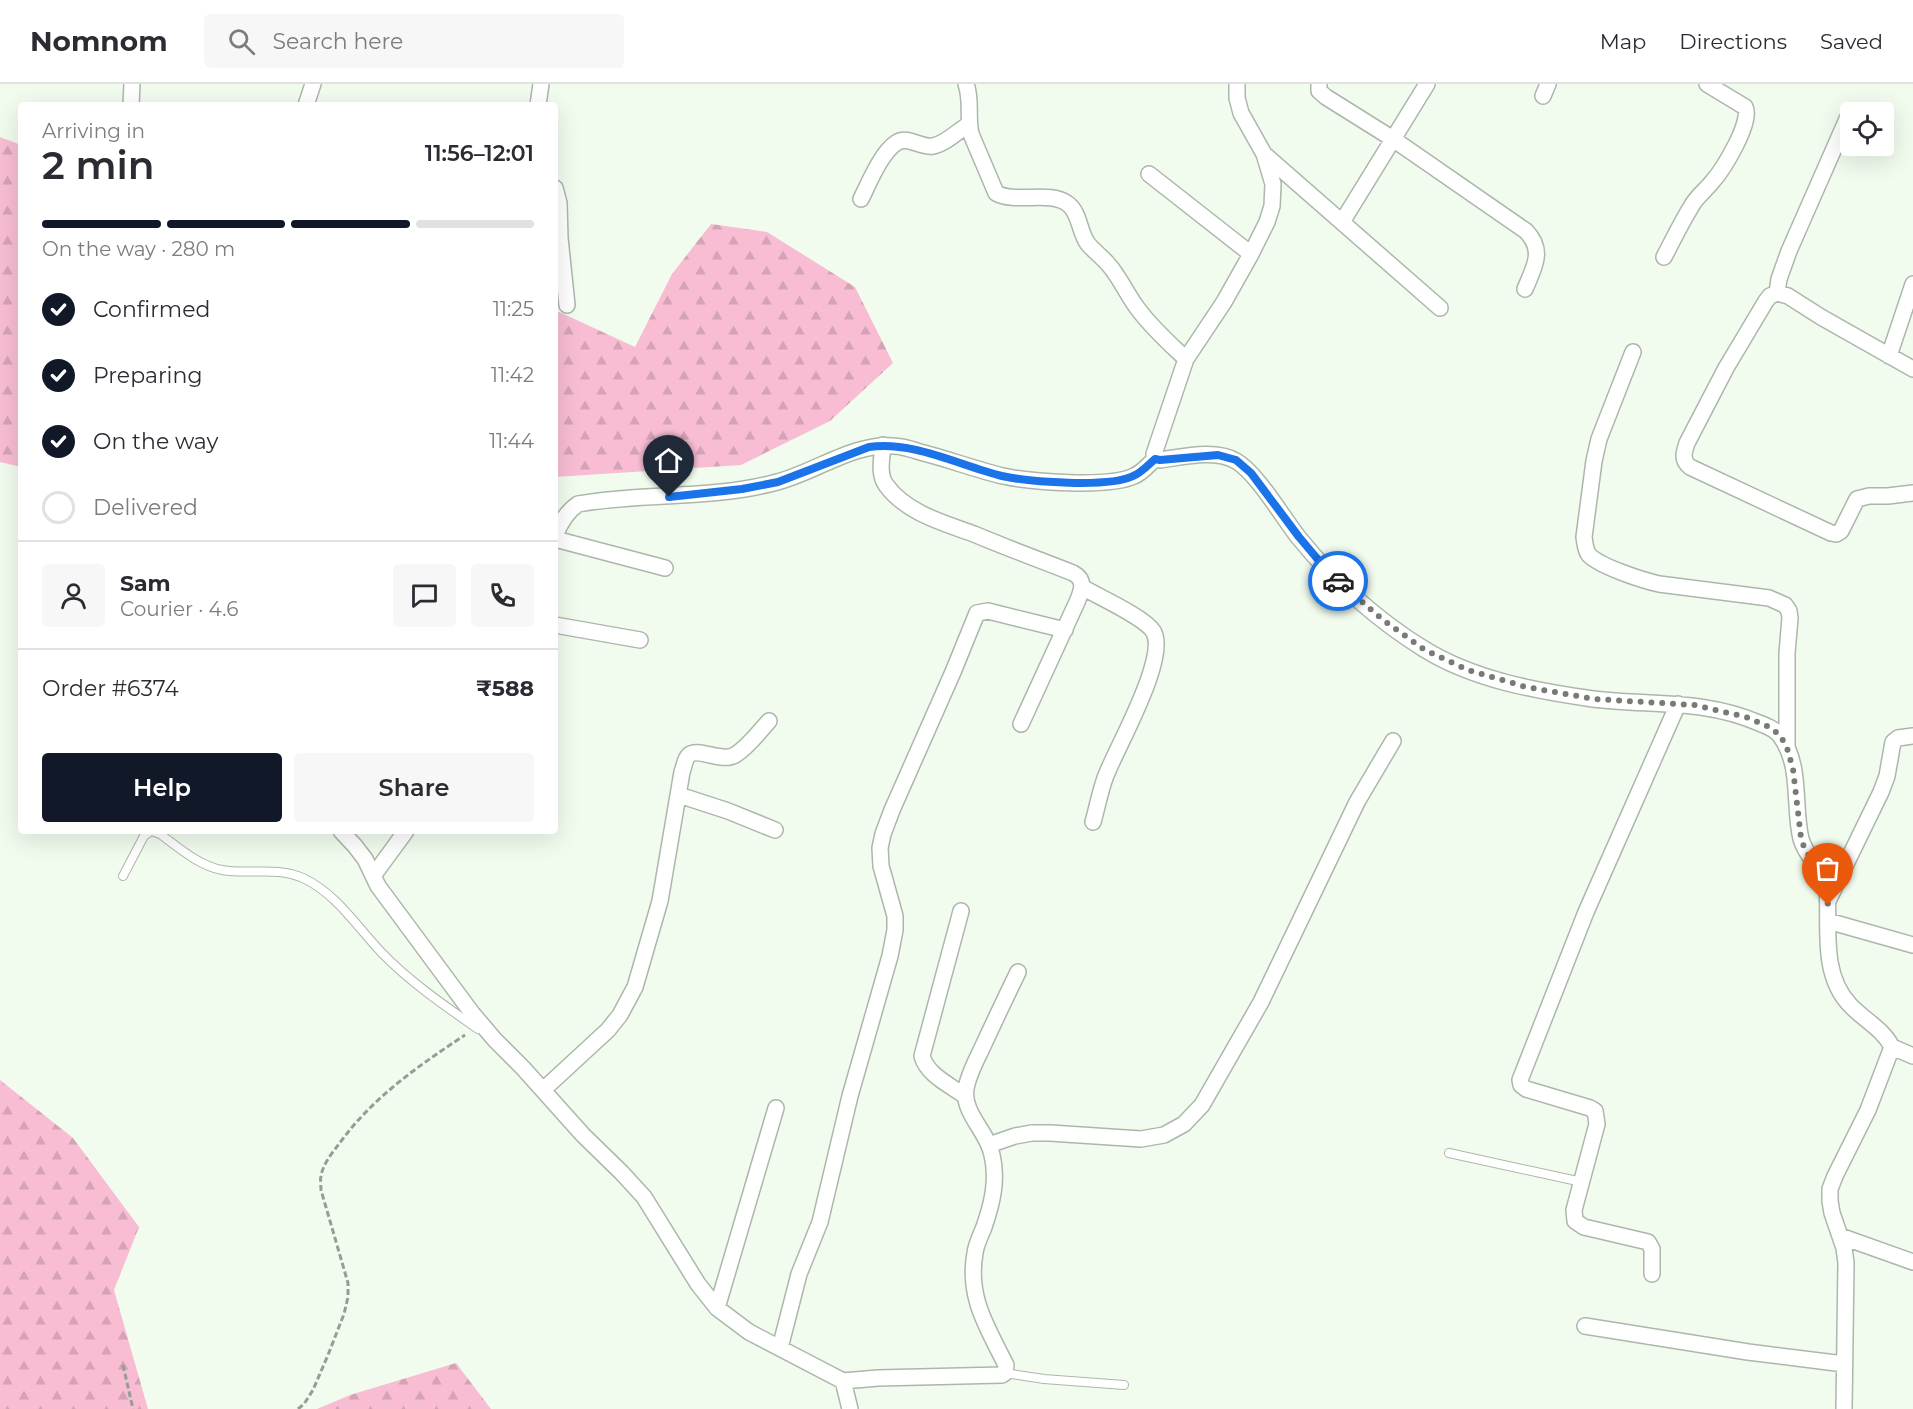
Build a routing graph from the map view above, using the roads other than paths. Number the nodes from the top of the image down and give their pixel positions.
1 (132, 84) edge
2 (313, 84) edge
3 (541, 84) edge
4 (966, 84) edge
5 (1237, 84) edge
6 (1319, 84) edge
7 (1427, 84) edge
8 (1707, 84) edge
9 (130, 102) edge
10 (307, 102) edge
11 (538, 102) edge
12 (969, 124) junction
13 (1840, 135) edge
14 (1394, 139) junction
15 (1264, 154) junction
16 (1149, 174) dead end
17 (558, 199) edge
18 (861, 199) dead end
19 (1342, 222) junction
20 (1251, 254) junction
21 (1664, 257) dead end
22 (1913, 284) edge
23 (1525, 289) dead end
24 (1777, 293) junction
25 (567, 305) dead end
26 (1440, 308) dead end
27 (1633, 352) dead end
28 (1889, 356) junction
29 (1186, 358) junction
30 (1913, 369) edge
31 (883, 445) junction
32 (1155, 459) junction
33 (1913, 493) edge
34 (558, 530) edge
35 (558, 538) edge
36 (665, 568) dead end
37 (1082, 587) junction
38 (558, 626) edge
39 (1065, 630) junction
40 (640, 640) dead end
41 (1678, 704) junction
42 (769, 721) dead end
43 (1021, 724) dead end
44 (1913, 736) edge
45 (1393, 741) dead end
46 (1787, 748) junction
47 (679, 795) junction
48 (1093, 822) dead end
49 (775, 830) dead end
50 (147, 834) edge
51 (159, 834) edge
52 (344, 834) edge
53 (404, 834) edge
54 (123, 876) dead end
55 (373, 876) junction
56 (1828, 901) junction
57 (961, 911) dead end
58 (1828, 921) junction
59 (1913, 945) edge
60 (1018, 972) dead end
61 (495, 1040) junction
62 (1892, 1047) junction
63 (1913, 1056) edge
64 (543, 1090) junction
65 (965, 1096) junction
66 (776, 1108) dead end
67 (989, 1145) junction
68 (1449, 1153) dead end
69 (1582, 1182) junction
70 (1840, 1236) junction
71 (1913, 1262) edge
72 (1652, 1274) dead end
73 (717, 1308) junction
74 (1585, 1326) dead end
75 (780, 1348) junction
76 (1844, 1364) junction
77 (1005, 1373) junction
78 (843, 1382) junction
79 (1124, 1384) dead end
80 (849, 1404) edge
81 (1844, 1409) edge

1 - 9 street
2 - 10 street
3 - 11 street
4 - 12 street
5 - 15 street
6 - 14 street
7 - 14 street
8 - 21 street
12 - 18 street
12 - 29 street
13 - 24 street
14 - 19 street
14 - 23 street
15 - 19 street
15 - 20 street
16 - 20 street
17 - 25 street
19 - 26 street
20 - 29 street
22 - 28 street
24 - 28 street
24 - 33 street
27 - 46 street
28 - 30 street
29 - 32 street
31 - 32 street
31 - 34 street
31 - 37 street
32 - 41 street
35 - 36 street
37 - 39 street
37 - 48 street
38 - 40 street
39 - 43 street
39 - 75 street
41 - 46 street
41 - 69 street
42 - 47 street
44 - 56 street
45 - 67 street
46 - 56 street
47 - 49 street
47 - 64 street
50 - 54 lane
51 - 61 lane
52 - 55 street
53 - 55 street
55 - 61 street
56 - 58 street
57 - 65 street
58 - 59 street
58 - 62 street
60 - 65 street
61 - 64 street
62 - 63 street
62 - 70 street
64 - 73 street
65 - 67 street
66 - 73 street
67 - 77 street
68 - 69 lane
69 - 72 street
70 - 71 street
70 - 76 street
73 - 75 street
74 - 76 street
75 - 78 street
76 - 81 street
77 - 78 street
77 - 79 lane
78 - 80 street

